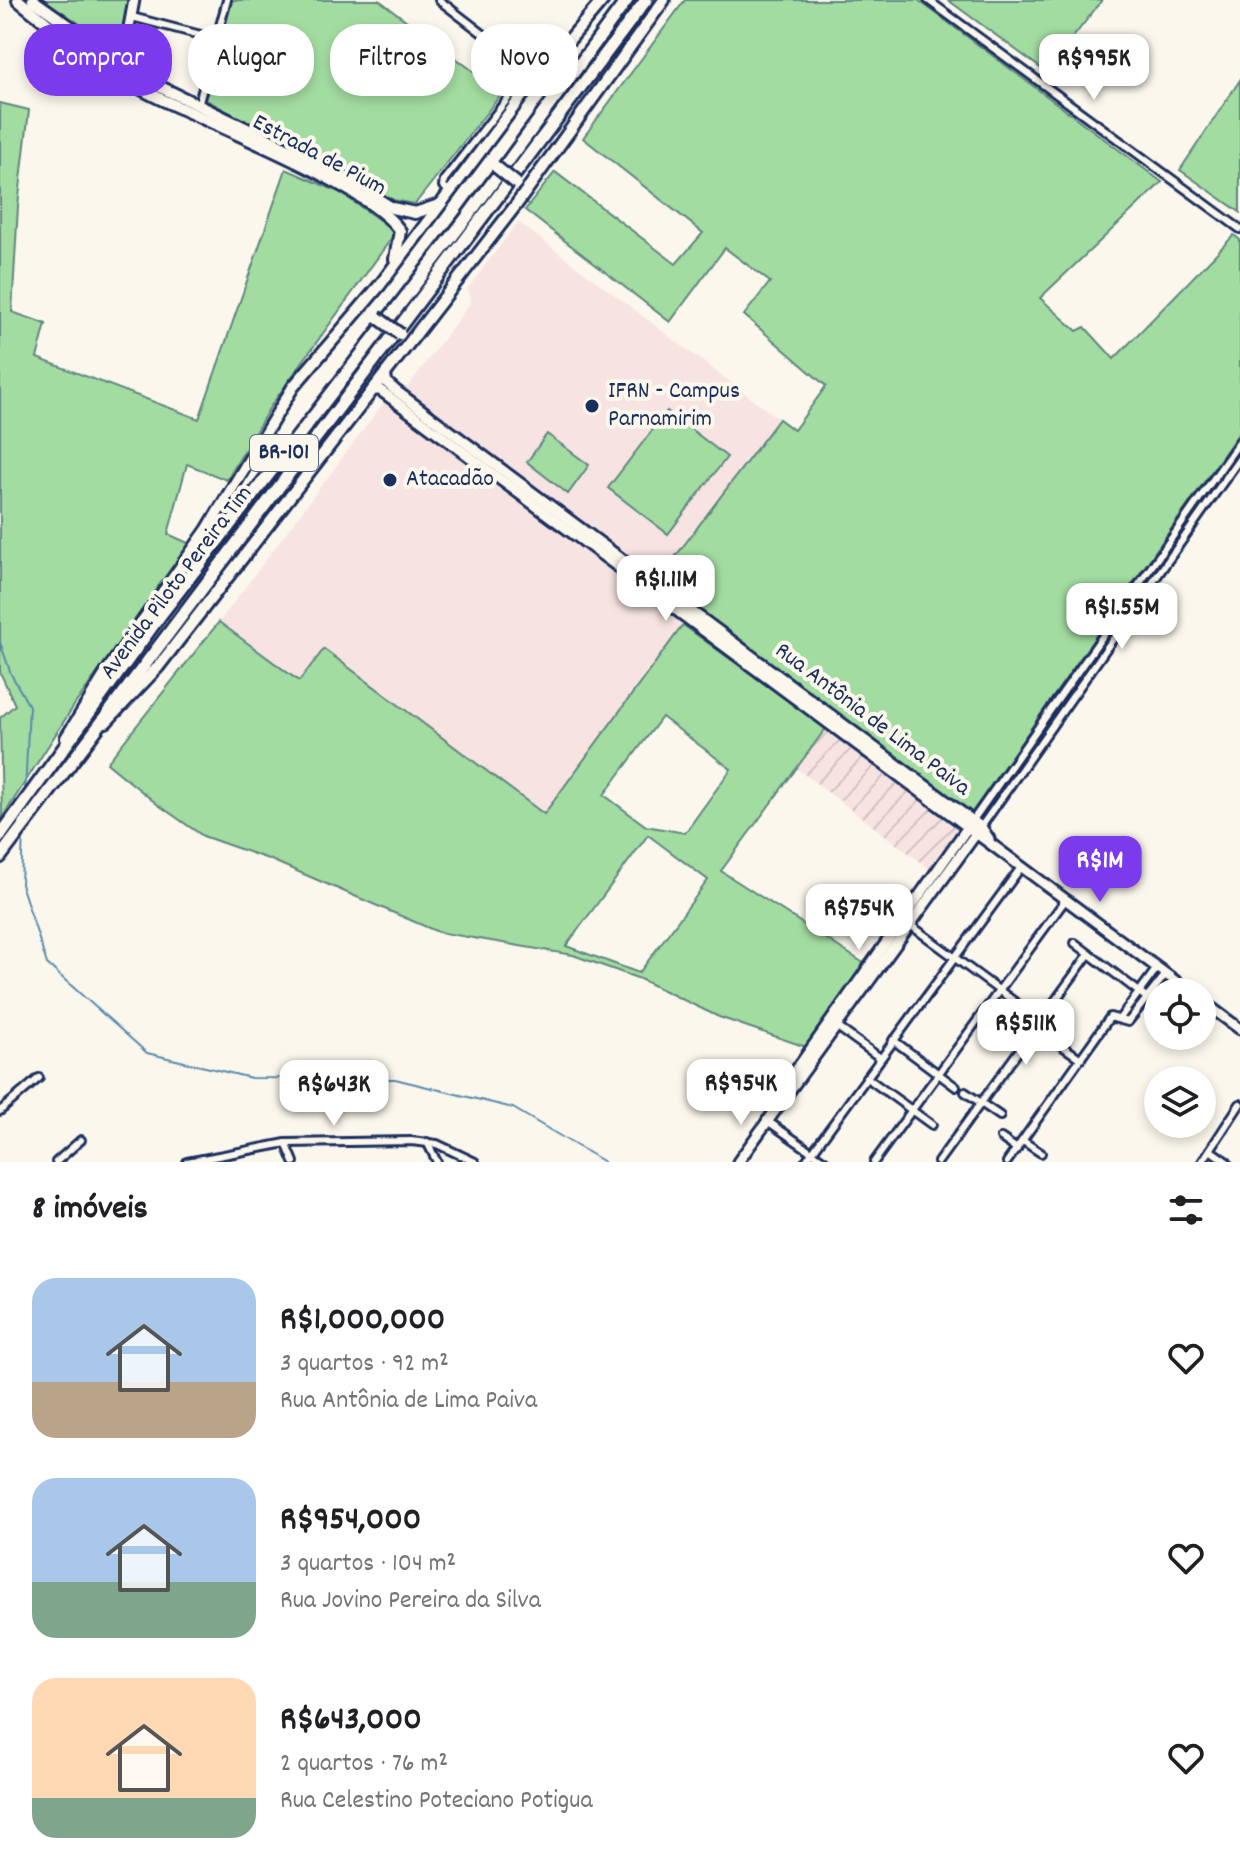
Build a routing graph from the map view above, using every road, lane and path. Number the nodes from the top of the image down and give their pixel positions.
1 (18, 0) edge
2 (33, 0) edge
3 (134, 0) edge
4 (227, 0) edge
5 (439, 0) edge
6 (603, 0) edge
7 (627, 0) edge
8 (646, 0) edge
9 (664, 0) edge
10 (928, 0) edge
11 (132, 17) junction
12 (66, 24) edge
13 (131, 24) edge
14 (220, 24) edge
15 (471, 25) edge
16 (578, 26) edge
17 (188, 32) edge
18 (172, 92) edge
19 (201, 96) edge
20 (515, 96) edge
21 (518, 96) edge
22 (198, 106) junction
23 (530, 142) junction
24 (467, 168) junction
25 (449, 191) junction
26 (439, 205) junction
27 (516, 205) junction
28 (1240, 229) edge
29 (392, 269) junction
30 (372, 295) junction
31 (418, 332) junction
32 (385, 373) junction
33 (372, 390) junction
34 (447, 435) junction
35 (1239, 444) edge
36 (1240, 458) edge
37 (1087, 657) junction
38 (1096, 663) junction
39 (90, 737) junction
40 (47, 771) junction
41 (975, 827) junction
42 (0, 836) edge
43 (0, 857) edge
44 (1022, 866) junction
45 (1066, 899) junction
46 (906, 922) junction
47 (1075, 943) dead end
48 (1089, 954) junction
49 (954, 958) junction
50 (1161, 971) junction
51 (1157, 978) edge
52 (1171, 978) edge
53 (999, 990) junction
54 (1139, 992) junction
55 (1144, 996) edge
56 (1144, 1002) edge
57 (1130, 1005) junction
58 (1023, 1008) dead end
59 (1138, 1010) junction
60 (1216, 1011) edge
61 (1019, 1016) dead end
62 (1120, 1018) junction
63 (834, 1025) junction
64 (1038, 1027) junction
65 (1240, 1029) edge
66 (893, 1040) junction
67 (879, 1057) junction
68 (1081, 1059) junction
69 (938, 1074) junction
70 (866, 1077) junction
71 (39, 1078) dead end
72 (956, 1087) dead end
73 (965, 1092) dead end
74 (982, 1103) junction
75 (1240, 1104) edge
76 (912, 1110) junction
77 (0, 1111) edge
78 (1000, 1116) dead end
79 (766, 1120) junction
80 (932, 1125) dead end
81 (1001, 1138) dead end
82 (81, 1140) dead end
83 (1023, 1141) junction
84 (427, 1142) junction
85 (286, 1143) junction
86 (1017, 1149) junction
87 (1210, 1150) junction
88 (813, 1152) junction
89 (1041, 1153) dead end
90 (56, 1162) edge
91 (187, 1162) edge
92 (294, 1162) edge
93 (437, 1162) edge
94 (475, 1162) edge
95 (738, 1162) edge
96 (805, 1162) edge
97 (826, 1162) edge
98 (874, 1162) edge
99 (938, 1162) edge
100 (1007, 1162) edge
101 (1202, 1162) edge
102 (1227, 1162) edge

1 - 29 main road, Estrada de Pium
2 - 12 main road, Estrada de Pium
3 - 11 street
4 - 14 street
5 - 15 street
6 - 16 main road
7 - 23 highway, BR-101
8 - 23 highway, BR-101
9 - 27 main road
10 - 28 street
11 - 13 street
11 - 17 street
18 - 22 main road, Estrada de Pium
19 - 22 street
20 - 25 street
21 - 24 main road
22 - 26 main road, Estrada de Pium
23 - 39 highway, Avenida Piloto Pereira Tim / BR-101
23 - 40 highway, Avenida Piloto Pereira Tim / BR-101
24 - 25 main road
24 - 27 main road, bridge
25 - 26 main road
26 - 29 main road
27 - 31 main road
29 - 30 main road
30 - 31 main road, bridge
30 - 40 main road
31 - 32 main road
32 - 33 main road
32 - 34 street, Rua Antônia de Lima Paiva
33 - 34 street, Rua Antônia de Lima Paiva
33 - 39 main road
34 - 41 street, Rua Antônia de Lima Paiva
35 - 37 street
36 - 38 street
37 - 38 street
37 - 41 street
38 - 41 street
39 - 43 highway, Avenida Piloto Pereira Tim / BR-101
40 - 42 highway, Avenida Piloto Pereira Tim / BR-101
41 - 44 street, Rua Antônia de Lima Paiva
41 - 46 street
44 - 45 street, Rua Antônia de Lima Paiva
44 - 49 street
45 - 50 street, Rua Antônia de Lima Paiva
45 - 53 street
46 - 49 street
46 - 63 street
47 - 48 street
48 - 54 street
48 - 64 street
49 - 53 street
49 - 66 street
50 - 51 street
50 - 52 street, Rua Antônia de Lima Paiva
50 - 54 street
53 - 58 street
53 - 69 street
54 - 55 street
54 - 57 street
56 - 59 street
57 - 59 street
57 - 62 street
59 - 62 street
60 - 65 street
61 - 64 street
62 - 68 street
63 - 67 street
63 - 79 street
64 - 68 street
64 - 74 street
66 - 67 street
66 - 69 street
67 - 70 street
68 - 83 street
69 - 72 street
69 - 76 street
70 - 76 street
70 - 88 street
71 - 77 street
73 - 74 street
74 - 78 street
74 - 99 street
75 - 87 street
76 - 80 street
76 - 98 street
79 - 88 street
79 - 95 street
81 - 86 street
82 - 90 street
83 - 86 street
83 - 89 street
84 - 85 street
84 - 93 street
84 - 94 street
85 - 91 street
85 - 92 street
86 - 100 street
87 - 101 street
87 - 102 street
88 - 96 street
88 - 97 street

